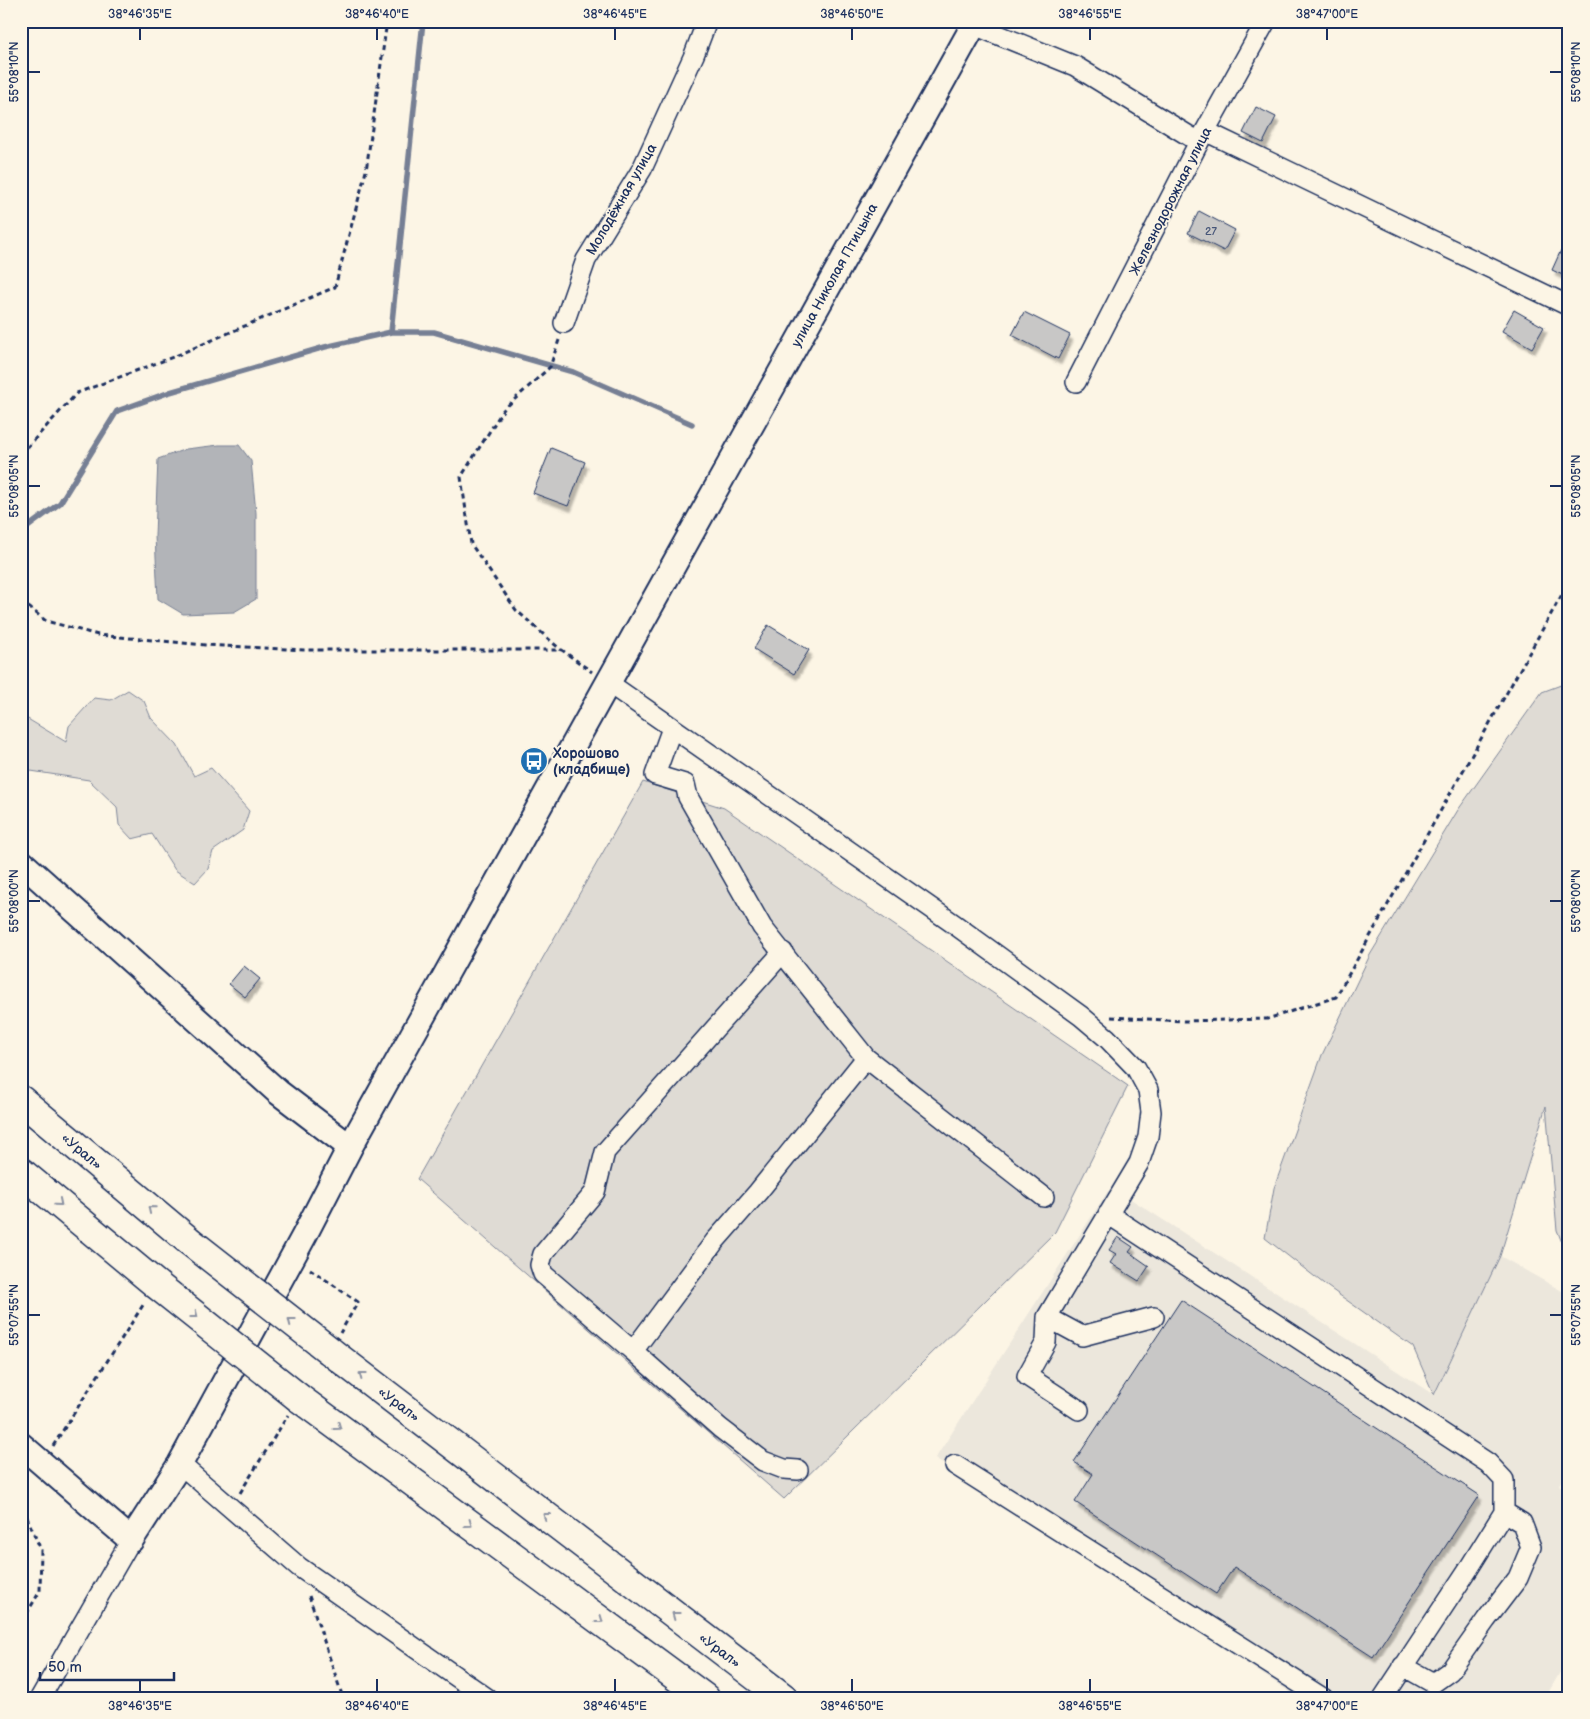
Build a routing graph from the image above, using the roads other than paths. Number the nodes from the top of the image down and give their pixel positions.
1 (707, 21) edge
2 (1266, 21) edge
3 (975, 23) edge
4 (1202, 137) junction
5 (1569, 306) edge
6 (564, 323) dead end
7 (1076, 382) dead end
8 (607, 682) junction
9 (672, 728) junction
10 (21, 862) edge
11 (782, 952) junction
12 (866, 1058) junction
13 (21, 1100) edge
14 (350, 1147) junction
15 (21, 1172) edge
16 (1044, 1197) dead end
17 (1108, 1214) junction
18 (1047, 1317) junction
19 (1154, 1318) dead end
20 (633, 1351) junction
21 (1079, 1410) dead end
22 (21, 1445) edge
23 (180, 1464) junction
24 (955, 1465) dead end
25 (798, 1470) dead end
26 (1504, 1512) junction
27 (131, 1540) junction
28 (1402, 1666) junction
29 (40, 1698) edge
30 (487, 1698) edge
31 (705, 1698) edge
32 (784, 1698) edge
33 (1322, 1698) edge
34 (1383, 1698) edge

1 - 6 street, Молодёжная улица
2 - 4 street, Железнодорожная улица
3 - 4 street
3 - 8 main road, улица Николая Птицына
4 - 5 street
4 - 7 street, Железнодорожная улица
8 - 9 street
8 - 14 main road, улица Николая Птицына
9 - 11 street
9 - 17 street
10 - 14 main road
11 - 12 street
11 - 20 street
12 - 16 street
12 - 20 street
32 -> 13 highway, «Урал», bridge
14 - 23 main road, улица Николая Птицына
15 -> 31 highway, bridge
17 - 18 street
17 - 26 street
18 - 19 street
18 - 21 street
20 - 25 street
22 - 27 main road
23 - 27 main road, улица Николая Птицына
23 - 30 street
24 - 33 street
26 - 28 street
26 - 28 street
27 - 29 street
28 - 34 street

